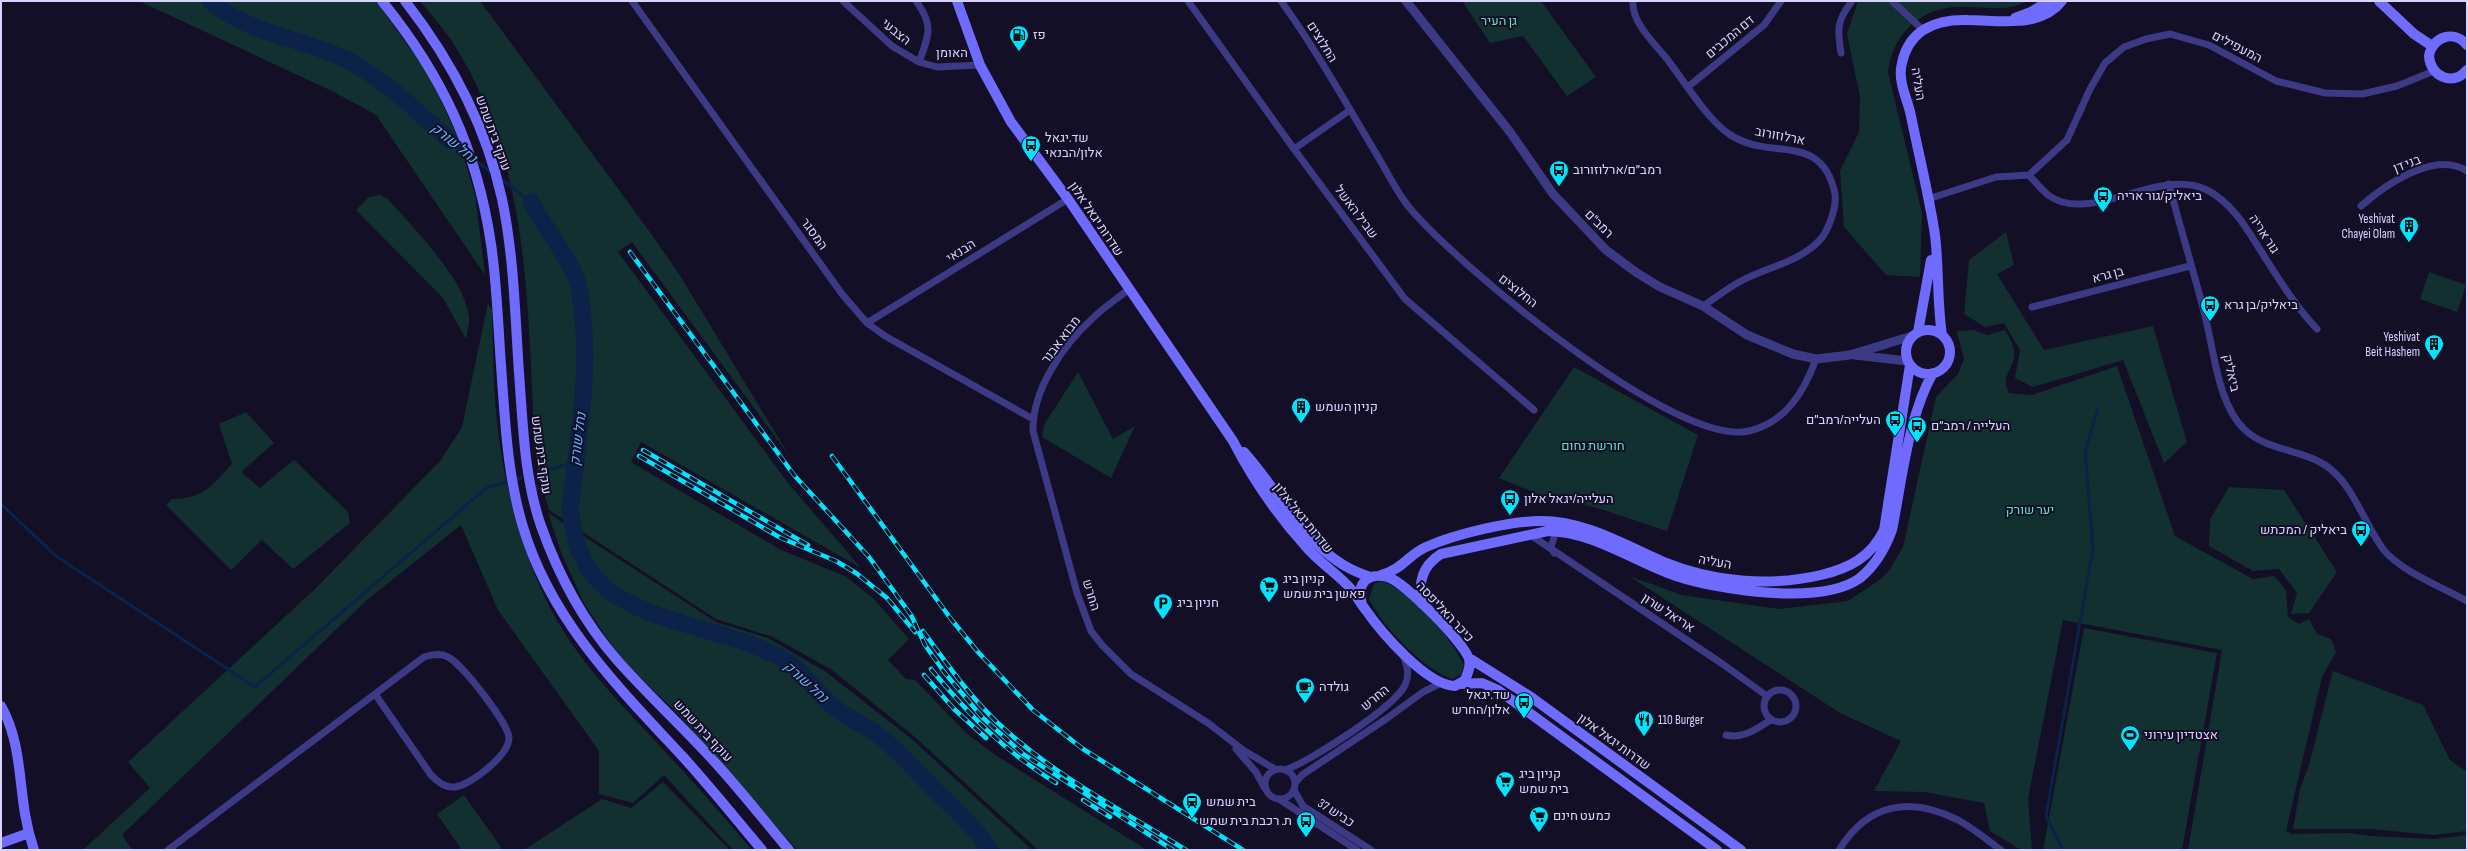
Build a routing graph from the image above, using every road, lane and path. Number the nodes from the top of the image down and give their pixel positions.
1 (382, 1) edge
2 (405, 1) edge
3 (632, 1) edge
4 (843, 1) edge
5 (916, 1) edge
6 (957, 1) edge
7 (1188, 1) edge
8 (1281, 1) edge
9 (1406, 1) edge
10 (1633, 1) edge
11 (1781, 1) edge
12 (1852, 1) edge
13 (1892, 1) edge
14 (2048, 1) edge
15 (2062, 1) edge
16 (2379, 1) edge
17 (2011, 20) junction
18 (1923, 30) junction
19 (2467, 45) edge
20 (2432, 46) junction
21 (1841, 53) dead end
22 (919, 62) junction
23 (980, 65) junction
24 (2434, 71) junction
25 (2467, 71) edge
26 (1689, 86) junction
27 (1350, 110) junction
28 (1294, 149) junction
29 (2467, 171) edge
30 (2029, 175) junction
31 (2169, 184) junction
32 (1928, 199) junction
33 (1068, 200) junction
34 (2361, 206) dead end
35 (1935, 236) junction
36 (2190, 266) junction
37 (1129, 289) junction
38 (1703, 306) junction
39 (2032, 307) dead end
40 (867, 323) junction
41 (2317, 329) dead end
42 (1915, 334) junction
43 (1942, 335) junction
44 (1850, 355) junction
45 (1816, 359) junction
46 (1909, 363) junction
47 (1932, 373) junction
48 (1534, 410) dead end
49 (1033, 419) junction
50 (1232, 441) junction
51 (1556, 531) junction
52 (1529, 534) junction
53 (1555, 553) junction
54 (1374, 576) junction
55 (2467, 601) edge
56 (1422, 604) junction
57 (1362, 605) junction
58 (1402, 651) junction
59 (1469, 658) junction
60 (1441, 683) junction
61 (1460, 684) junction
62 (375, 694) junction
63 (1767, 696) junction
64 (1, 706) edge
65 (1771, 720) junction
66 (1208, 723) junction
67 (1726, 735) dead end
68 (1275, 770) junction
69 (1285, 770) junction
70 (1294, 787) junction
71 (1265, 788) junction
72 (1279, 799) junction
73 (29, 833) junction
74 (1, 843) edge
75 (1840, 849) edge
76 (34, 850) edge
77 (168, 850) edge
78 (762, 850) edge
79 (789, 850) edge
80 (1357, 850) edge
81 (1371, 850) edge
82 (1717, 850) edge
83 (1741, 850) edge
84 (2001, 850) edge

1 - 78 main road
2 - 79 main road, עוקף בית שמש
3 - 40 street, המסגר
4 - 22 street, הצבעי
5 - 22 street, האומן
6 - 23 main road, שדרות יגאל אלון
7 - 28 street, שביל האשל
8 - 27 street, החלוצים
9 - 38 street, רמב"ם
10 - 26 street, ארלוזורוב
11 - 26 street, דם המכבים
12 - 21 street
13 - 18 street
14 - 17 main road, העליה
15 - 17 main road, העליה
16 - 20 main road
17 - 18 main road, העליה
18 - 32 main road, העליה
19 - 20 main road
20 - 24 main road
22 - 23 street, האומן
23 - 33 main road, שדרות יגאל אלון
24 - 25 main road
24 - 30 street, המעפילים
26 - 38 street, ארלוזורוב
27 - 28 street
27 - 45 street, החלוצים
28 - 48 street, שביל האשל
29 - 34 street, בני דן
30 - 31 street
30 - 32 street
31 - 36 street, ביאליק
31 - 41 street, גור אריה
32 - 35 main road, העליה
33 - 37 main road, שדרות יגאל אלון
33 - 40 street, הבנאי
35 - 42 main road, העליה
35 - 43 main road, העליה
36 - 39 street, בן גרא
36 - 55 street, ביאליק
37 - 49 street, מבוא אבנר
37 - 50 main road, שדרות יגאל אלון
38 - 45 street, רמב"ם
40 - 49 street, המסגר
42 - 43 main road
42 - 44 street, רמב"ם
42 - 46 main road
43 - 47 main road
44 - 45 street, רמב"ם
44 - 46 street, רמב"ם
46 - 47 main road
46 - 54 main road, העליה
47 - 51 main road, העליה
49 - 66 street, החרש
50 - 54 main road, שדרות יגאל אלון
50 - 57 main road, שדרות יגאל אלון
51 - 52 main road, העליה
51 - 53 street
52 - 53 street, אריאל שרון
52 - 56 main road, העליה
53 - 63 street, אריאל שרון
54 - 56 main road, כיכר האליפסה
54 - 57 main road
56 - 59 main road, כיכר האליפסה
57 - 58 main road
58 - 60 main road
58 - 69 street, החרש
59 - 61 main road, כיכר האליפסה
59 - 83 main road, שדרות יגאל אלון
60 - 61 main road
60 - 70 street, החרש
61 - 82 main road, שדרות יגאל אלון
62 - 62 street
62 - 77 street
63 - 65 street
63 - 65 street
64 - 73 main road
65 - 67 street
66 - 68 street, החרש
66 - 71 street, החרש
68 - 69 street
68 - 71 street
69 - 70 street
70 - 72 street
70 - 81 street, כביש 37
71 - 72 street
72 - 80 street, כביש 37
73 - 74 main road
73 - 76 main road
75 - 84 street

